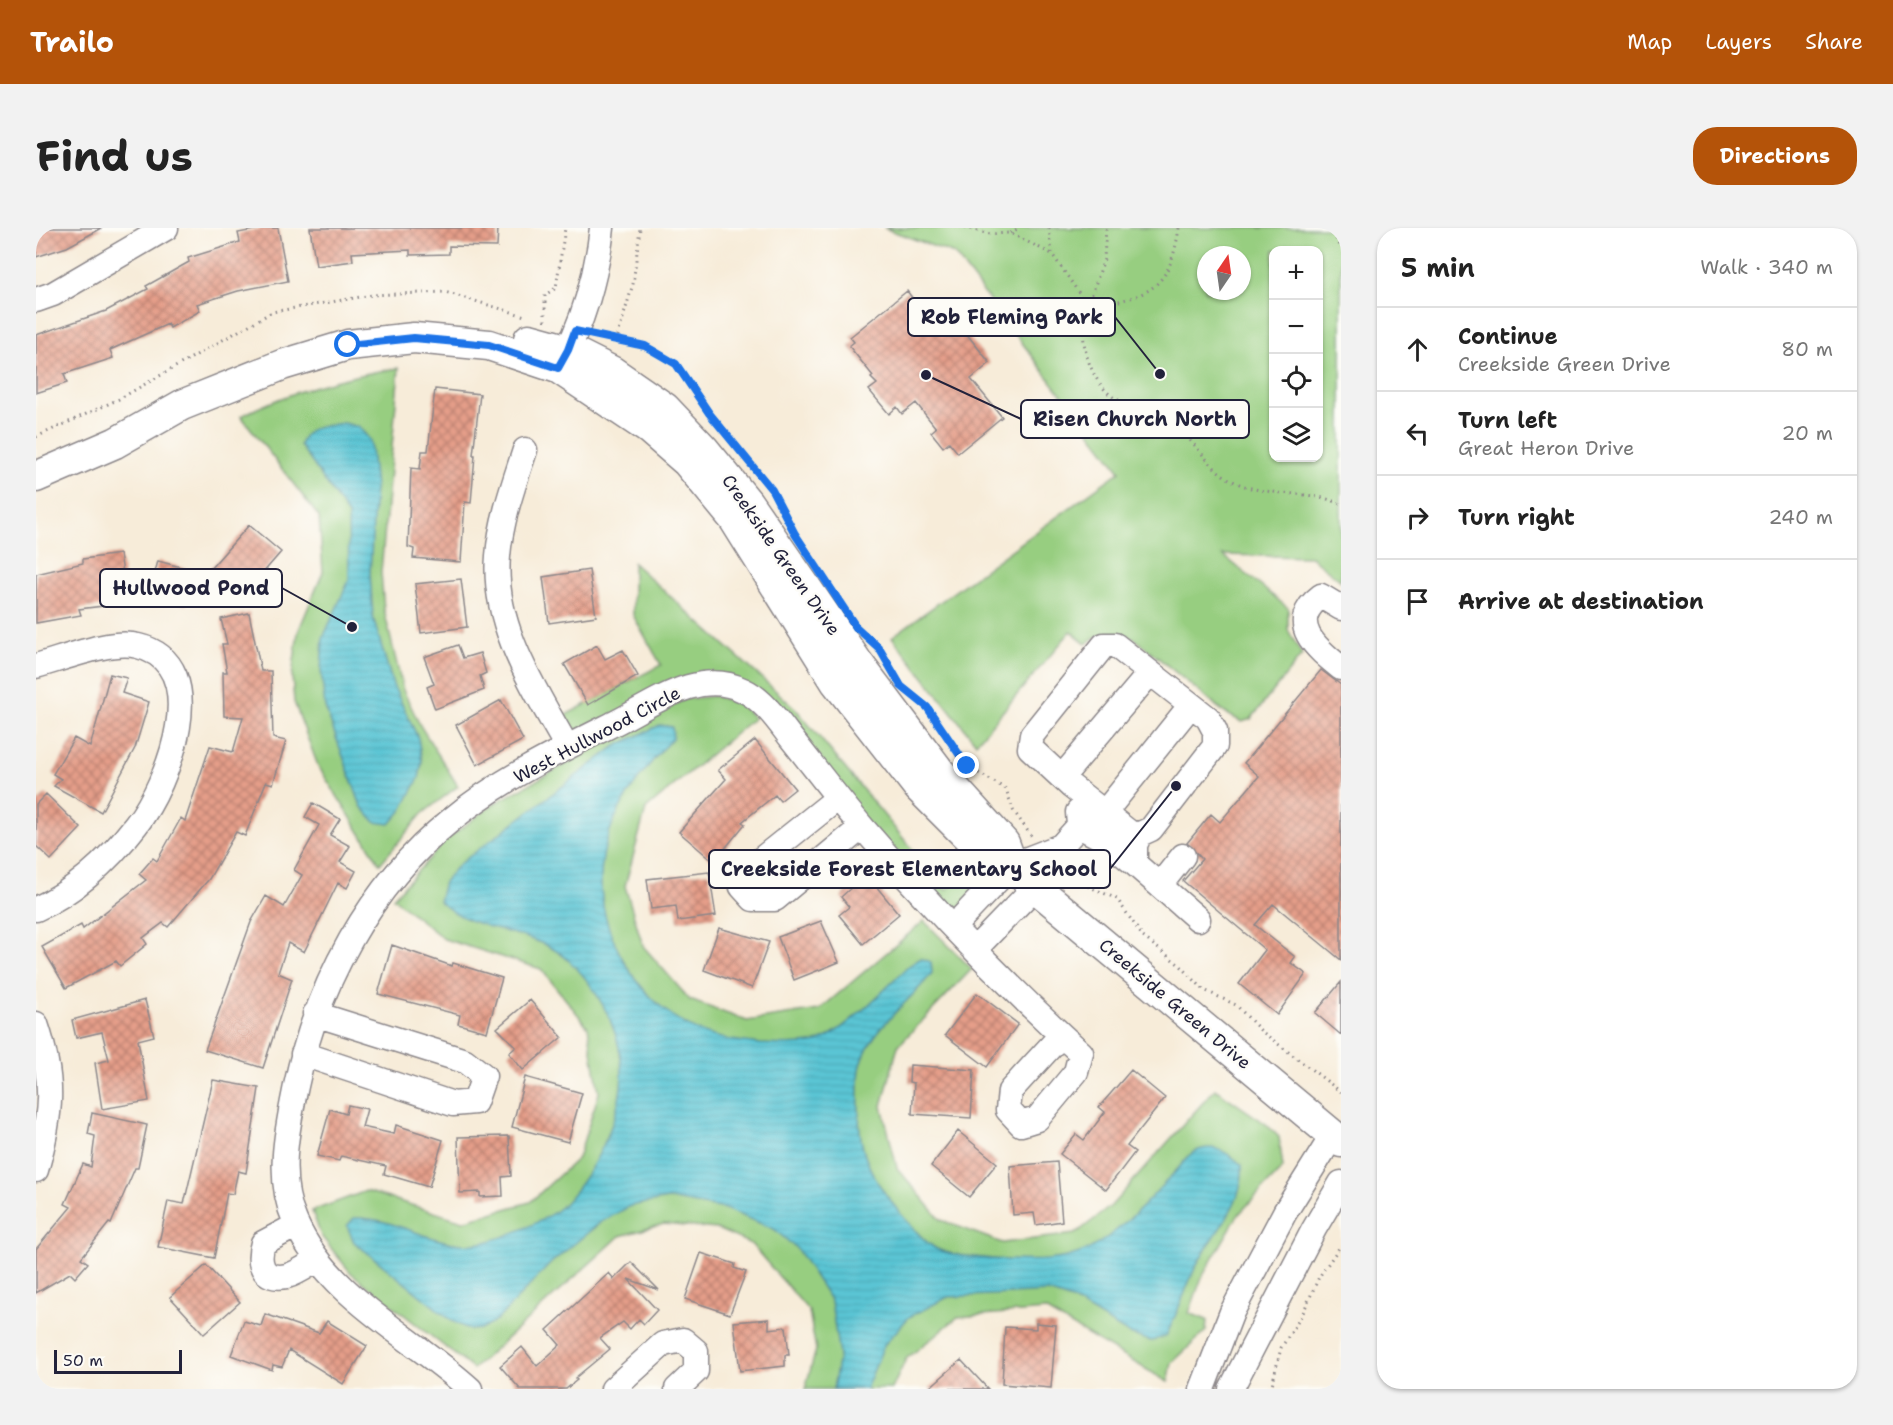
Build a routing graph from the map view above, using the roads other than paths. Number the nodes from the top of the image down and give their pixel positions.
1 (166, 228) edge
2 (602, 228) edge
3 (36, 300) edge
4 (567, 349) junction
5 (525, 450) dead end
6 (36, 477) edge
7 (1341, 608) edge
8 (36, 666) edge
9 (1341, 668) edge
10 (1150, 673) junction
11 (1191, 705) junction
12 (567, 747) junction
13 (1067, 782) junction
14 (838, 798) junction
15 (1105, 812) junction
16 (1079, 826) junction
17 (862, 827) junction
18 (1140, 834) junction
19 (1051, 854) junction
20 (1183, 856) dead end
21 (1135, 864) junction
22 (1012, 865) junction
23 (1160, 885) junction
24 (1035, 887) junction
25 (36, 909) edge
26 (1198, 919) dead end
27 (953, 927) junction
28 (975, 949) junction
29 (315, 1014) junction
30 (36, 1024) edge
31 (1063, 1037) junction
32 (303, 1054) junction
33 (1337, 1139) edge
34 (36, 1170) edge
35 (1341, 1183) edge
36 (296, 1223) junction
37 (316, 1260) junction
38 (470, 1389) edge
39 (613, 1389) edge
40 (676, 1389) edge
41 (1202, 1389) edge
42 (1232, 1389) edge

1 - 3 street
2 - 4 street
4 - 6 main road, Creekside Green Drive
4 - 22 main road, Creekside Green Drive
5 - 12 street
7 - 9 street
8 - 25 street
10 - 11 street
10 - 13 street
10 - 13 street
11 - 15 street
11 - 18 street
12 - 14 street, West Hullwood Circle
12 - 29 street, West Hullwood Circle
13 - 15 street
13 - 16 street
14 - 17 street, West Hullwood Circle
14 - 17 street
15 - 16 street
15 - 18 street
16 - 19 street
16 - 21 street
17 - 27 street, West Hullwood Circle
18 - 21 street
19 - 22 street
19 - 24 street
20 - 23 street
21 - 23 street
22 - 24 main road, Creekside Green Drive
22 - 27 street
23 - 26 street
24 - 28 street
24 - 33 main road, Creekside Green Drive
27 - 28 street, West Hullwood Circle
28 - 31 street, West Hullwood Circle
29 - 32 street, West Hullwood Circle
29 - 32 street
30 - 34 street
31 - 31 street, West Hullwood Circle
32 - 36 street, West Hullwood Circle
33 - 41 street
35 - 42 street
36 - 37 street, West Hullwood Circle
36 - 37 street
37 - 38 street, West Hullwood Circle
39 - 40 street

